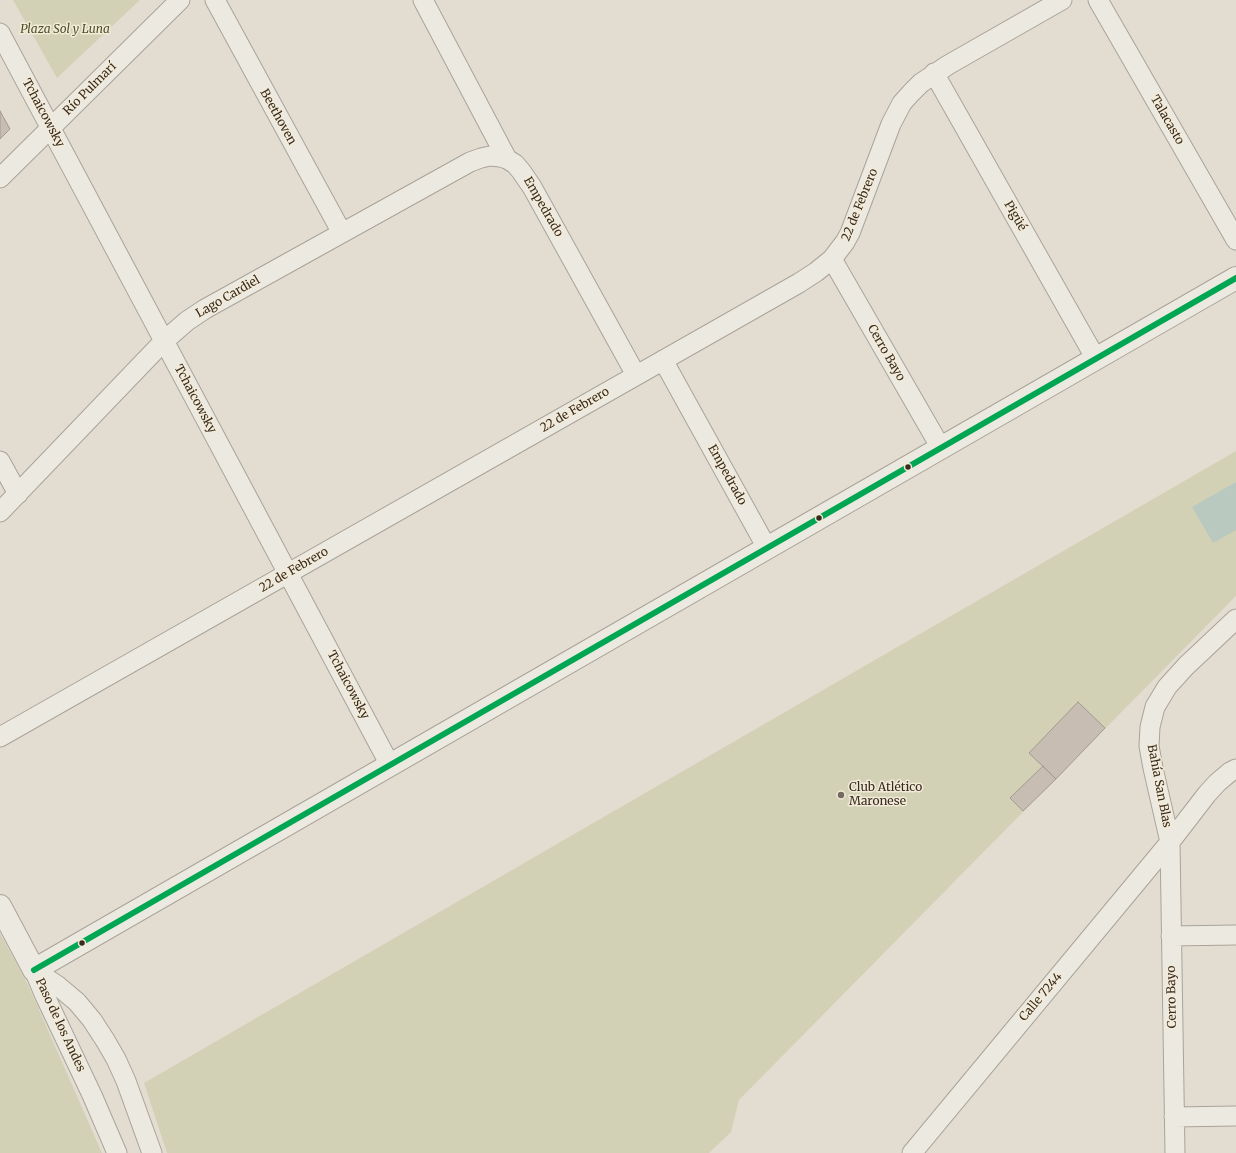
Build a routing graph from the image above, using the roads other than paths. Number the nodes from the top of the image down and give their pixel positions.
1 (180, 0) edge
2 (215, 0) edge
3 (423, 0) edge
4 (1062, 0) edge
5 (1098, 0) edge
6 (0, 33) edge
7 (934, 73) junction
8 (50, 128) junction
9 (507, 159) junction
10 (0, 178) edge
11 (342, 233) junction
12 (1236, 240) edge
13 (832, 259) junction
14 (1236, 278) edge
15 (164, 341) junction
16 (1096, 359) junction
17 (663, 360) junction
18 (636, 375) junction
19 (941, 448) junction
20 (0, 461) edge
21 (18, 494) junction
22 (0, 512) edge
23 (767, 548) junction
24 (288, 573) junction
25 (1236, 619) edge
26 (0, 738) edge
27 (390, 765) junction
28 (1236, 768) edge
29 (1170, 842) junction
30 (0, 906) edge
31 (1236, 935) edge
32 (1171, 936) junction
33 (34, 970) junction
34 (1236, 1116) edge
35 (1174, 1117) junction
36 (1175, 1144) edge
37 (116, 1153) edge
38 (152, 1153) edge
39 (912, 1153) edge
40 (1160, 1153) edge

1 - 8 street, Río Pulmarí
2 - 11 street, Beethoven
3 - 9 street, Empedrado
4 - 7 street, 22 de Febrero
5 - 12 street, Talacasto
6 - 8 street, Tchaicowsky
7 - 13 street, 22 de Febrero
7 - 16 street, Pigüé
8 - 10 street, Río Pulmarí
8 - 15 street, Tchaicowsky
9 - 11 street, Lago Cardiel
9 - 18 street, Empedrado
11 - 15 street, Lago Cardiel
13 - 17 street, 22 de Febrero
13 - 19 street, Cerro Bayo
14 - 16 street
15 - 21 street, Lago Cardiel
15 - 24 street, Tchaicowsky
16 - 19 street
17 - 18 street, 22 de Febrero
17 - 23 street, Empedrado
18 - 24 street, 22 de Febrero
19 - 23 street
20 - 21 street
21 - 22 street, Lago Cardiel
23 - 27 street
24 - 26 street, 22 de Febrero
24 - 27 street, Tchaicowsky
25 - 29 street, Bahía San Blas
27 - 33 street
28 - 29 street, Calle 7244
29 - 32 street, Cerro Bayo
29 - 39 street, Calle 7244
30 - 33 street
31 - 32 street
32 - 35 street, Cerro Bayo
33 - 37 street, Paso de los Andes
33 - 38 street, Paso de los Andes
34 - 35 street
35 - 36 street, Cerro Bayo
36 - 40 street

